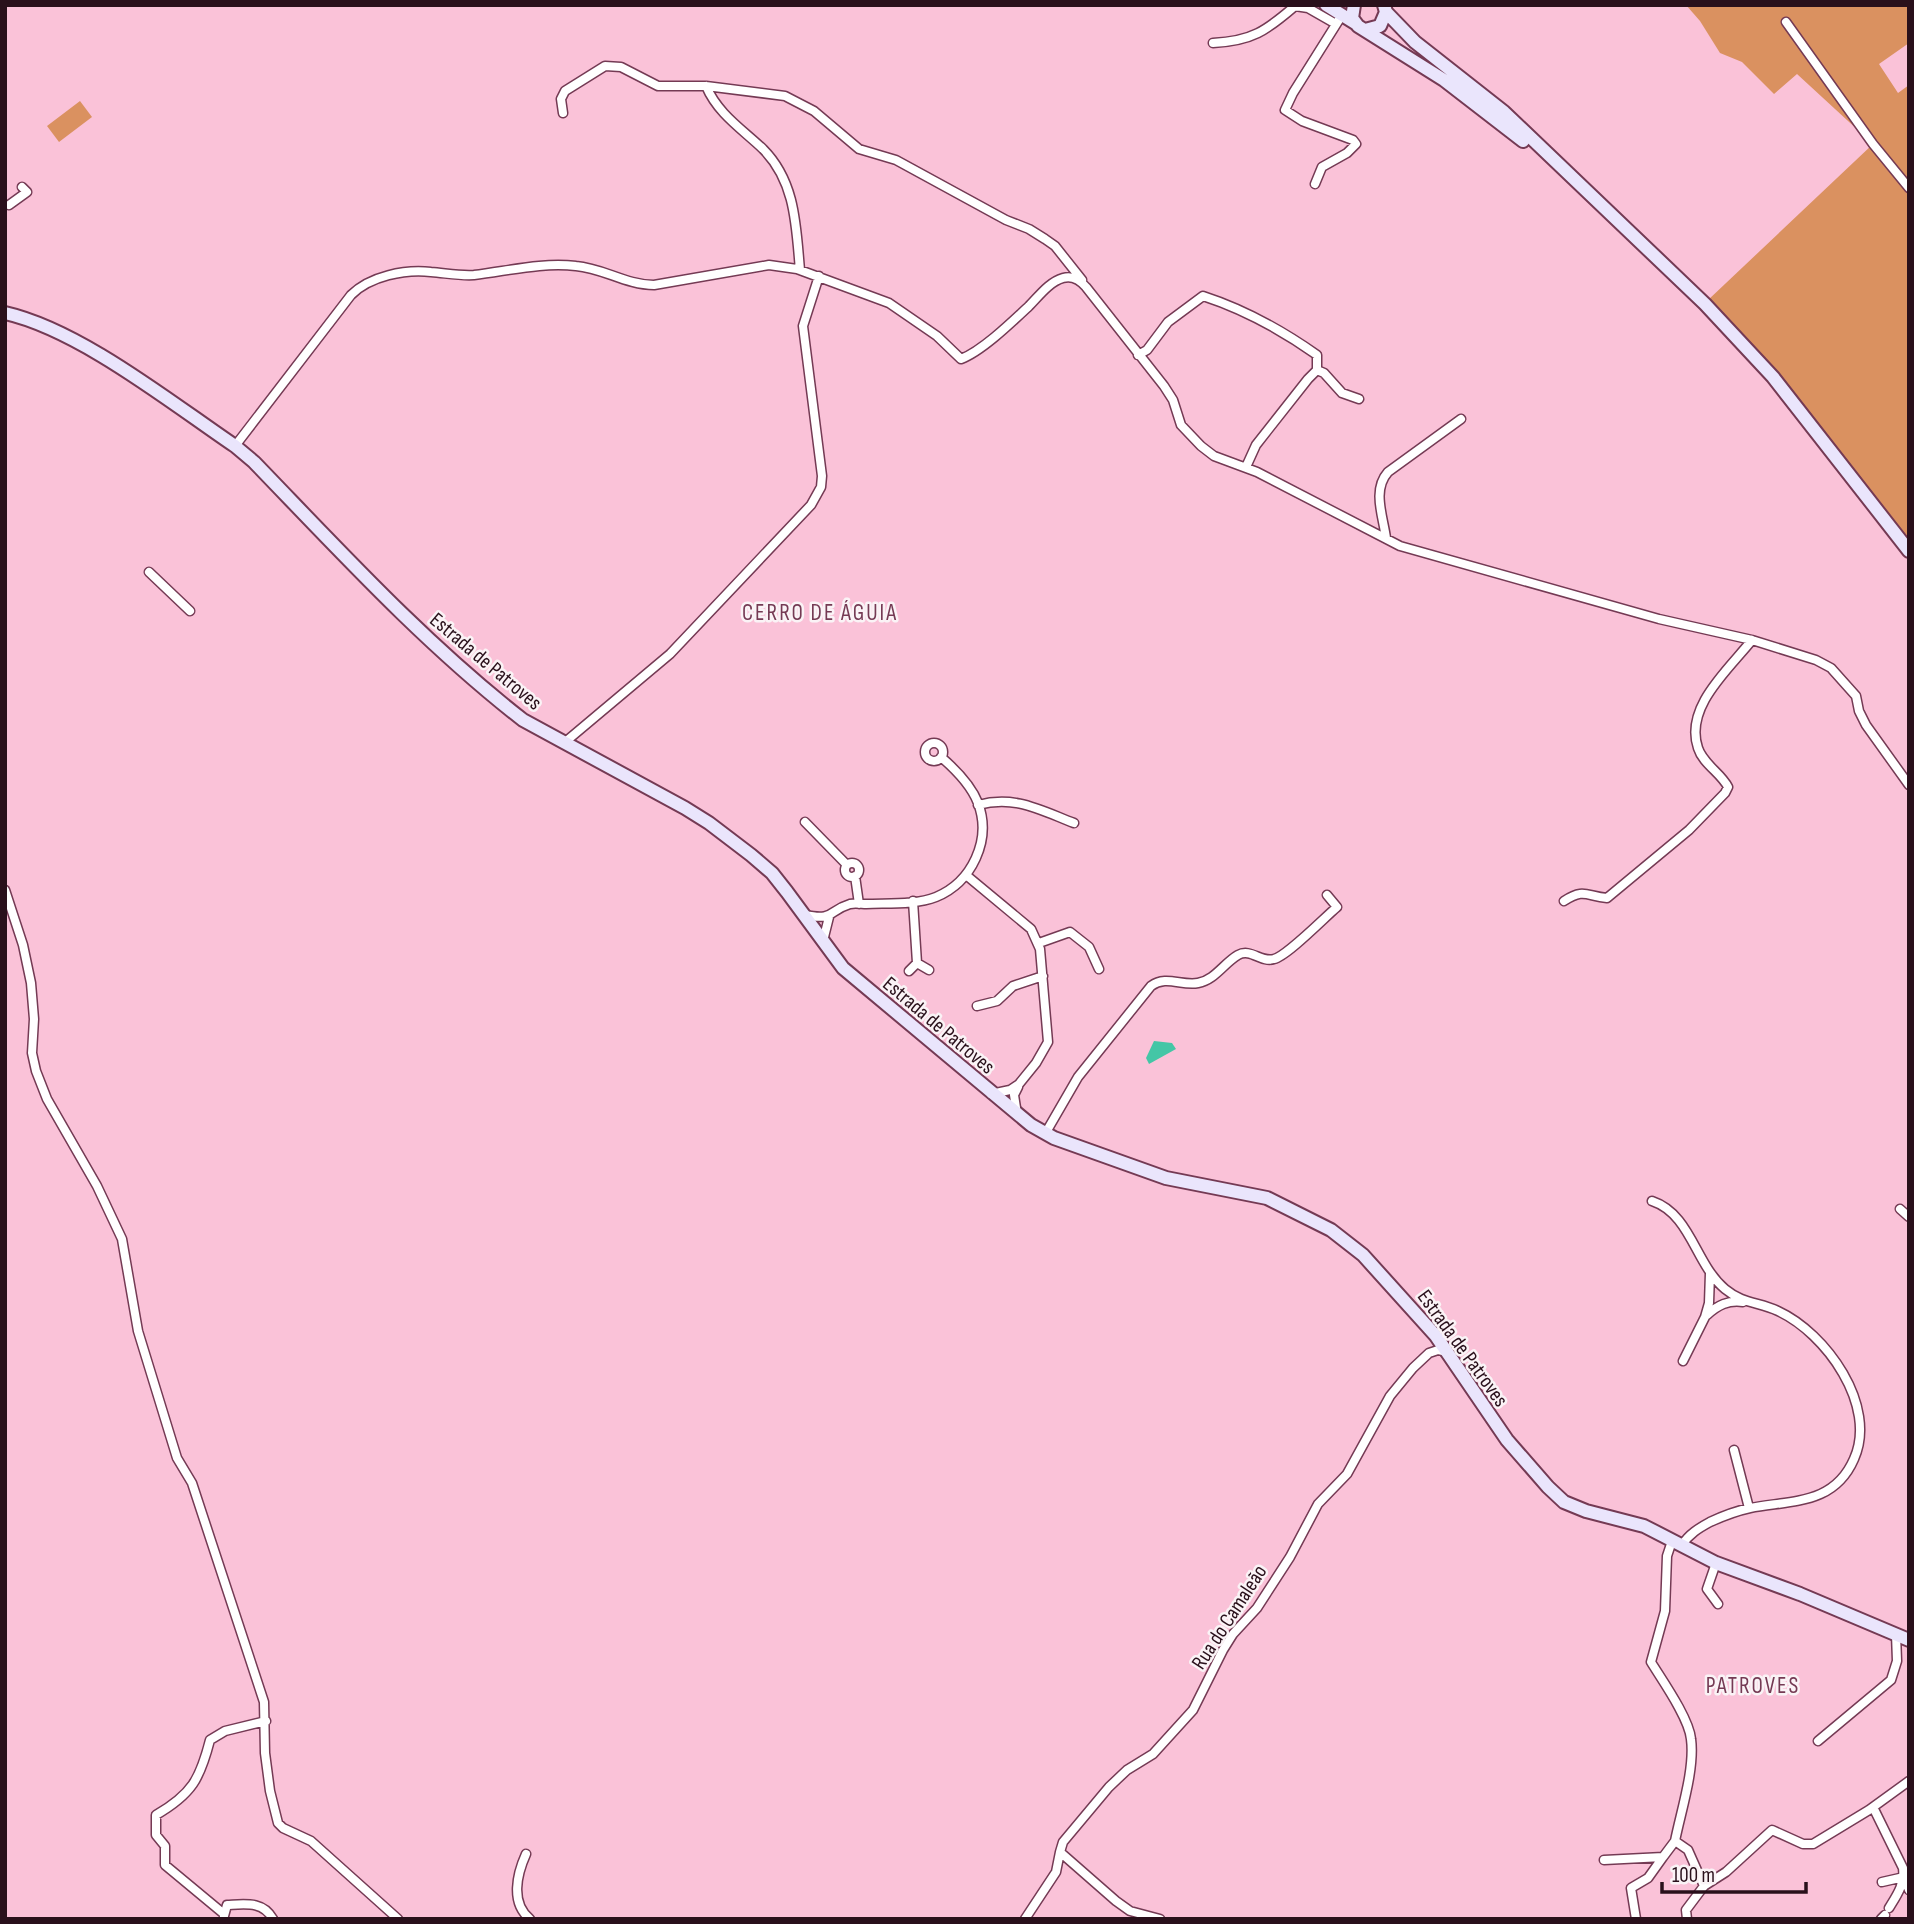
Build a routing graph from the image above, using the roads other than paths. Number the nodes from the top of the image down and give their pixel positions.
1 (1326, 5) edge
2 (1354, 5) edge
3 (1385, 9) edge
4 (1339, 20) junction
5 (1786, 22) dead end
6 (1360, 26) junction
7 (1213, 43) dead end
8 (706, 86) junction
9 (563, 113) dead end
10 (1315, 184) dead end
11 (22, 187) dead end
12 (1909, 188) edge
13 (1591, 197) junction
14 (9, 205) dead end
15 (1073, 267) junction
16 (800, 270) junction
17 (819, 276) junction
18 (1052, 284) junction
19 (1085, 286) junction
20 (5, 313) edge
21 (1138, 355) junction
22 (1317, 370) junction
23 (1359, 399) dead end
24 (1461, 419) dead end
25 (235, 446) junction
26 (1246, 467) junction
27 (1386, 538) junction
28 (1909, 551) edge
29 (149, 572) dead end
30 (190, 611) dead end
31 (1752, 640) junction
32 (564, 743) junction
33 (941, 757) dead end
34 (1909, 785) edge
35 (978, 805) junction
36 (805, 822) dead end
37 (1074, 823) dead end
38 (966, 875) junction
39 (5, 890) edge
40 (1327, 895) dead end
41 (913, 901) junction
42 (1564, 901) dead end
43 (859, 904) junction
44 (805, 915) junction
45 (829, 917) junction
46 (822, 941) junction
47 (1039, 943) junction
48 (917, 963) junction
49 (1099, 969) dead end
50 (929, 970) dead end
51 (909, 971) dead end
52 (1043, 976) junction
53 (977, 1006) dead end
54 (1019, 1084) junction
55 (991, 1094) junction
56 (1017, 1114) junction
57 (1045, 1134) junction
58 (1652, 1201) dead end
59 (1900, 1209) dead end
60 (1909, 1217) edge
61 (1710, 1273) junction
62 (1746, 1303) junction
63 (1705, 1317) junction
64 (1436, 1336) junction
65 (1448, 1352) junction
66 (1429, 1353) junction
67 (1683, 1361) dead end
68 (1734, 1450) dead end
69 (1749, 1508) junction
70 (1677, 1543) junction
71 (1716, 1563) junction
72 (1718, 1604) dead end
73 (1896, 1634) junction
74 (1909, 1640) edge
75 (266, 1721) junction
76 (1818, 1741) dead end
77 (1909, 1781) edge
78 (1873, 1807) junction
79 (1675, 1841) junction
80 (1060, 1852) junction
81 (526, 1854) dead end
82 (1663, 1857) junction
83 (1604, 1860) dead end
84 (1904, 1877) junction
85 (1882, 1882) dead end
86 (1704, 1886) junction
87 (1909, 1890) edge
88 (1885, 1914) edge
89 (223, 1916) edge
90 (397, 1918) edge
91 (273, 1919) edge
92 (530, 1919) edge
93 (1025, 1919) edge
94 (1160, 1919) edge
95 (1636, 1919) edge
96 (1687, 1919) edge

1 - 4 street
2 - 6 street
3 - 6 street
3 - 13 street
4 - 6 street
4 - 7 street
4 - 10 street
5 - 12 street
6 - 13 street
8 - 9 street
8 - 15 street
8 - 16 street
11 - 14 street
13 - 28 street
15 - 18 street
15 - 19 street
16 - 17 street
16 - 25 street
17 - 18 street
17 - 32 street
18 - 19 street
19 - 21 street
20 - 25 street, Estrada de Patroves
21 - 22 street
21 - 26 street
22 - 23 street
22 - 26 street
24 - 27 street
25 - 32 street, Estrada de Patroves
26 - 27 street
27 - 31 street
29 - 30 street
31 - 34 street
31 - 42 street
32 - 44 street, Estrada de Patroves
33 - 35 street
35 - 37 street
35 - 38 street
36 - 43 street
38 - 41 street
38 - 47 street
39 - 75 street
40 - 57 street
41 - 43 street
41 - 48 street
43 - 45 street
44 - 45 street
44 - 46 street, Estrada de Patroves
45 - 46 street
46 - 55 street, Estrada de Patroves
47 - 49 street
47 - 52 street
48 - 50 street
48 - 51 street
52 - 53 street
52 - 54 street
54 - 55 street
54 - 56 street
55 - 56 street, Estrada de Patroves
56 - 57 street, Estrada de Patroves
57 - 64 street, Estrada de Patroves
58 - 61 street
59 - 60 street
61 - 62 street
61 - 63 street
62 - 63 street
62 - 69 street
63 - 67 street
64 - 65 street, Estrada de Patroves
64 - 66 street
65 - 66 street
65 - 70 street, Estrada de Patroves
66 - 80 street, Rua do Camaleão
68 - 69 street
69 - 70 street
70 - 71 street, Estrada de Patroves
70 - 79 street
71 - 72 street
71 - 73 street, Estrada de Patroves
73 - 74 street, Estrada de Patroves
73 - 76 street
75 - 89 street
75 - 90 street
77 - 78 street
78 - 84 street
78 - 86 street
79 - 82 street
79 - 86 street
80 - 93 street, Rua do Camaleão
80 - 94 street
81 - 92 street
82 - 83 street
82 - 95 street
84 - 85 street
84 - 87 street
84 - 88 street
86 - 96 street
89 - 91 street

